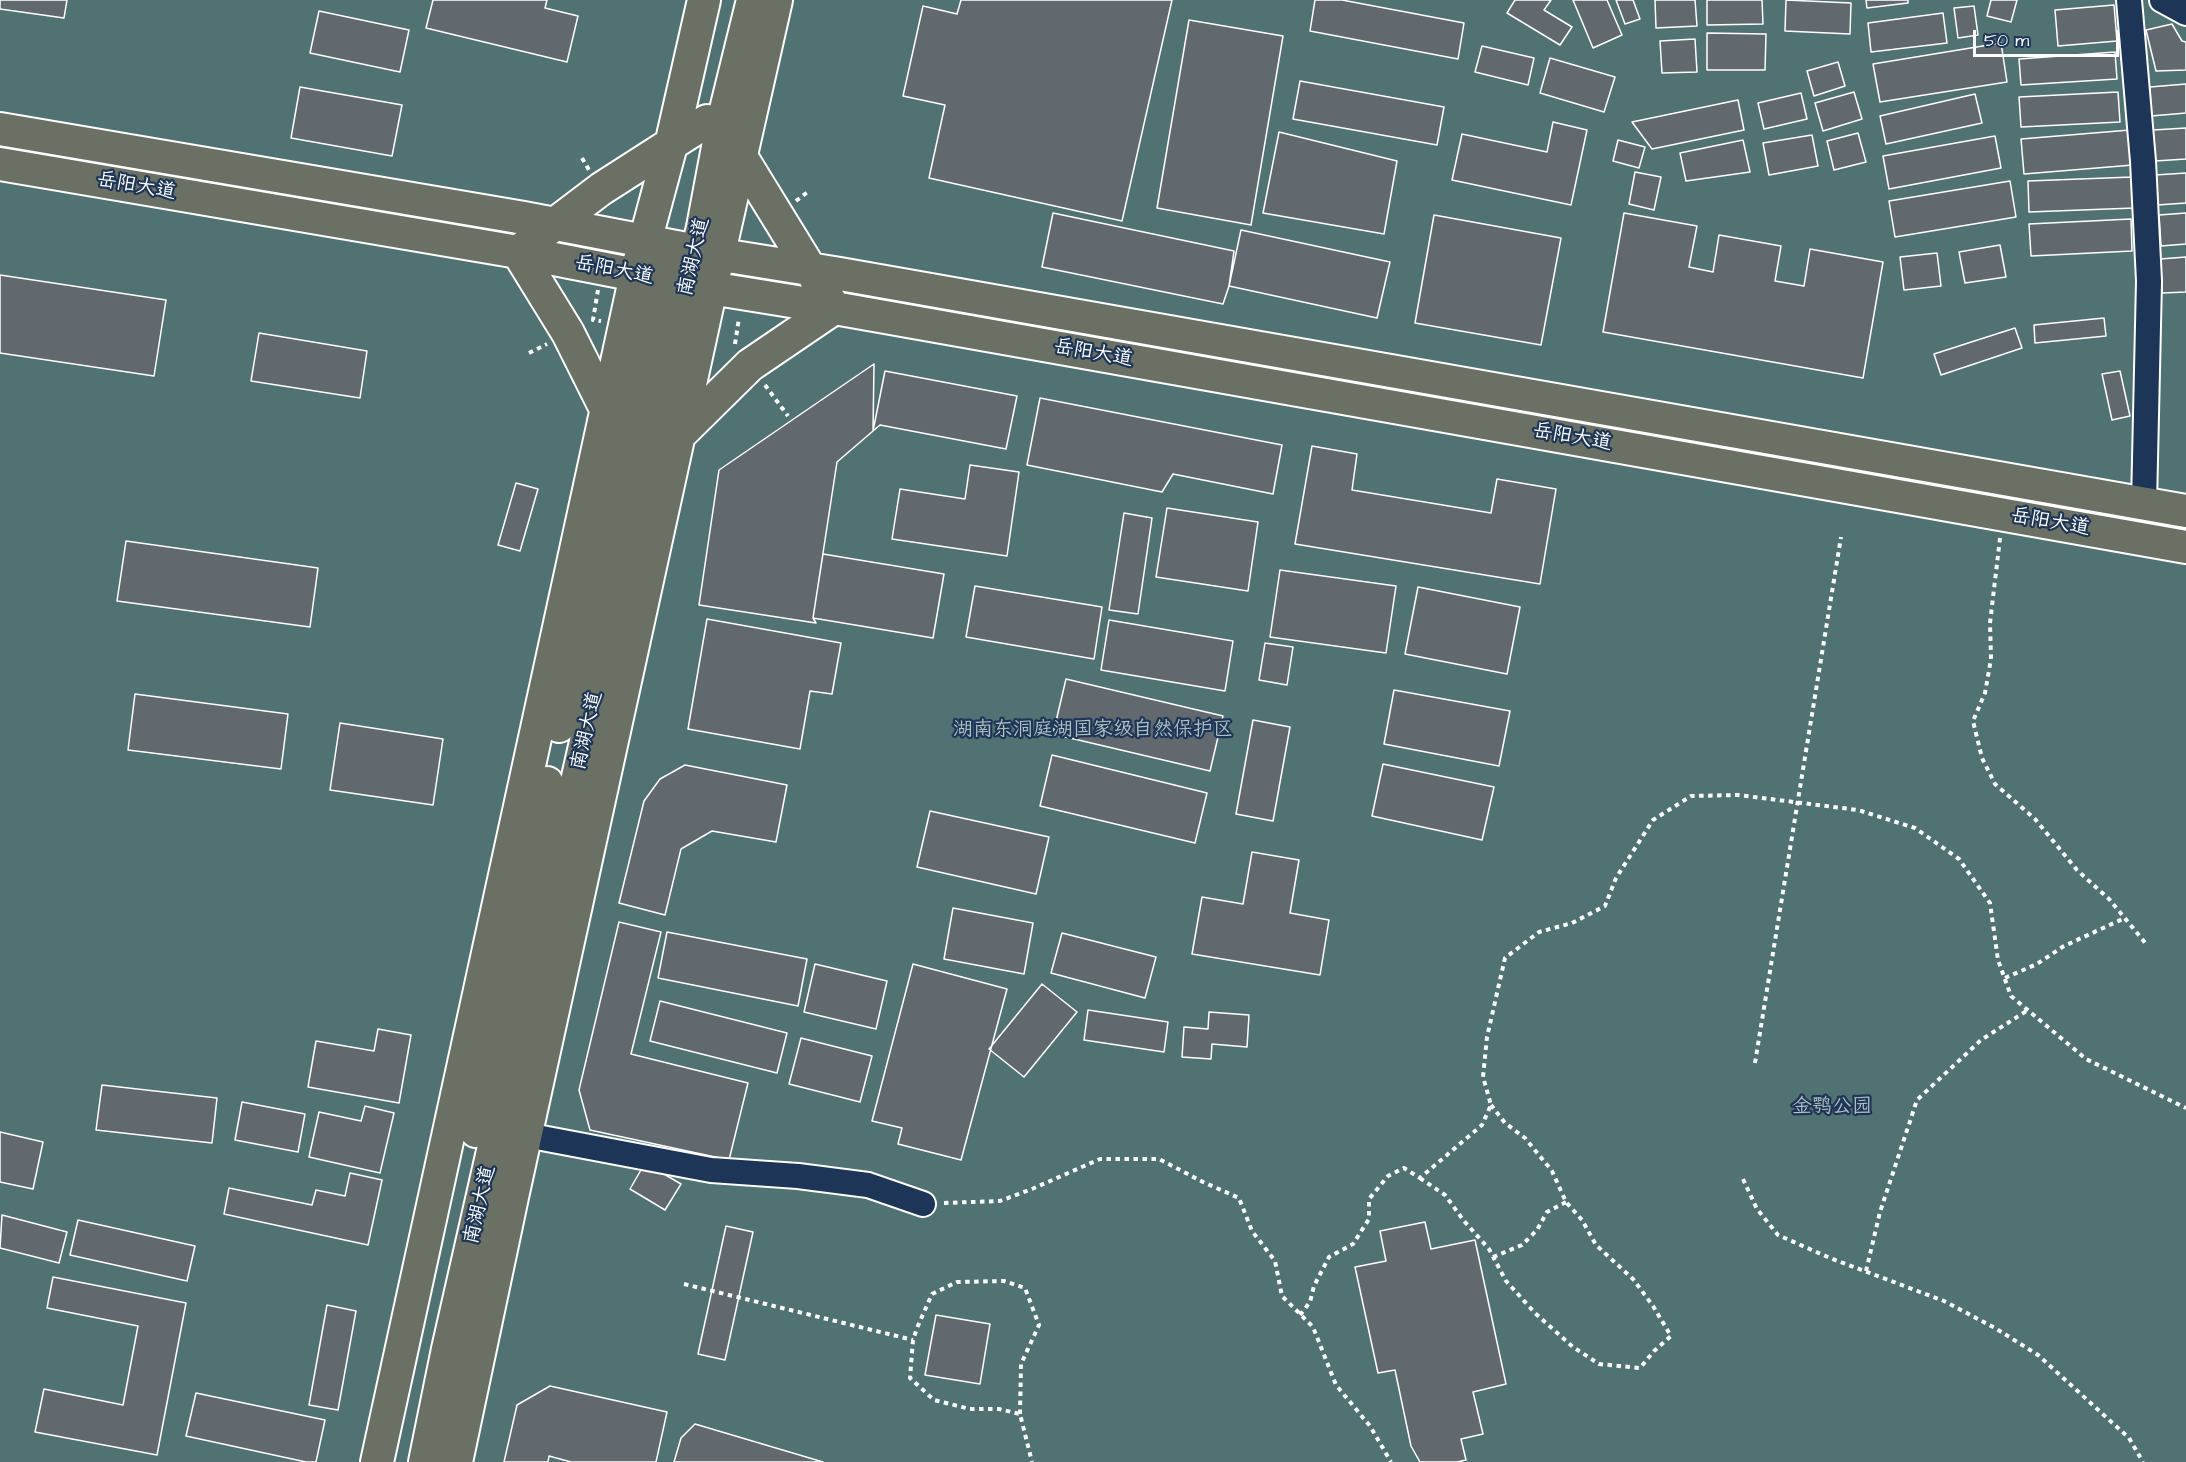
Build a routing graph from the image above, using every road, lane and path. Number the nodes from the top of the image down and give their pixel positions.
1 (704, 0) edge
2 (732, 0) edge
3 (753, 0) edge
4 (776, 0) edge
5 (2129, 0) edge
6 (2162, 0) edge
7 (2186, 13) edge
8 (714, 123) junction
9 (0, 129) edge
10 (671, 145) junction
11 (741, 156) junction
12 (0, 164) edge
13 (554, 224) junction
14 (644, 241) junction
15 (697, 250) junction
16 (518, 252) junction
17 (810, 270) junction
18 (636, 275) junction
19 (689, 284) junction
20 (834, 308) junction
21 (607, 408) junction
22 (679, 436) junction
23 (636, 460) junction
24 (2144, 504) junction
25 (2186, 511) edge
26 (2003, 514) junction
27 (1840, 537) dead end
28 (2186, 547) edge
29 (1797, 802) junction
30 (2125, 918) junction
31 (2147, 945) dead end
32 (2005, 978) junction
33 (2028, 1010) junction
34 (1755, 1063) dead end
35 (1491, 1105) junction
36 (2186, 1108) edge
37 (526, 1135) junction
38 (1420, 1178) junction
39 (1743, 1179) dead end
40 (1566, 1202) junction
41 (923, 1204) joint
42 (1493, 1257) junction
43 (1866, 1271) junction
44 (684, 1284) dead end
45 (1300, 1315) junction
46 (913, 1340) junction
47 (1020, 1414) junction
48 (377, 1462) edge
49 (406, 1462) edge
50 (425, 1462) edge
51 (456, 1462) edge
52 (1032, 1462) edge
53 (1391, 1462) edge
54 (2143, 1462) edge

1 - 10 main road
2 - 8 main road, 南湖大道
3 - 8 main road, 南湖大道
4 - 11 main road
5 - 24 street
6 - 7 street
8 - 10 main road
8 - 11 main road
8 - 15 main road, 南湖大道
9 - 13 main road, 岳阳大道
10 - 13 main road
10 - 14 main road
11 - 15 main road
11 - 17 main road
12 - 16 main road, 岳阳大道
13 - 14 main road, 岳阳大道
13 - 16 main road
14 - 15 main road, 岳阳大道
14 - 18 main road
15 - 17 main road, 岳阳大道
15 - 19 main road, 南湖大道
16 - 18 main road, 岳阳大道
16 - 21 main road
17 - 20 main road
17 - 24 main road, 岳阳大道
18 - 19 main road, 岳阳大道
18 - 21 main road
19 - 20 main road, 岳阳大道
19 - 22 main road
19 - 23 main road, 南湖大道
20 - 22 main road
20 - 26 main road, 岳阳大道
21 - 23 main road
21 - 48 main road
22 - 23 main road
22 - 37 main road
23 - 49 main road, 南湖大道
23 - 50 main road, 南湖大道
24 - 25 main road, 岳阳大道
26 - 28 main road, 岳阳大道
26 - 30 path
27 - 29 path
29 - 32 path
29 - 34 path
29 - 35 path
30 - 31 path
30 - 32 path
32 - 33 path
33 - 36 path
33 - 43 path
35 - 38 path
35 - 40 path
37 - 41 street
37 - 51 main road
38 - 42 path
38 - 45 path
39 - 43 path
40 - 42 path
40 - 42 path
41 - 45 path
43 - 54 path
44 - 46 path
45 - 53 path
46 - 47 path
46 - 47 path
47 - 52 path

